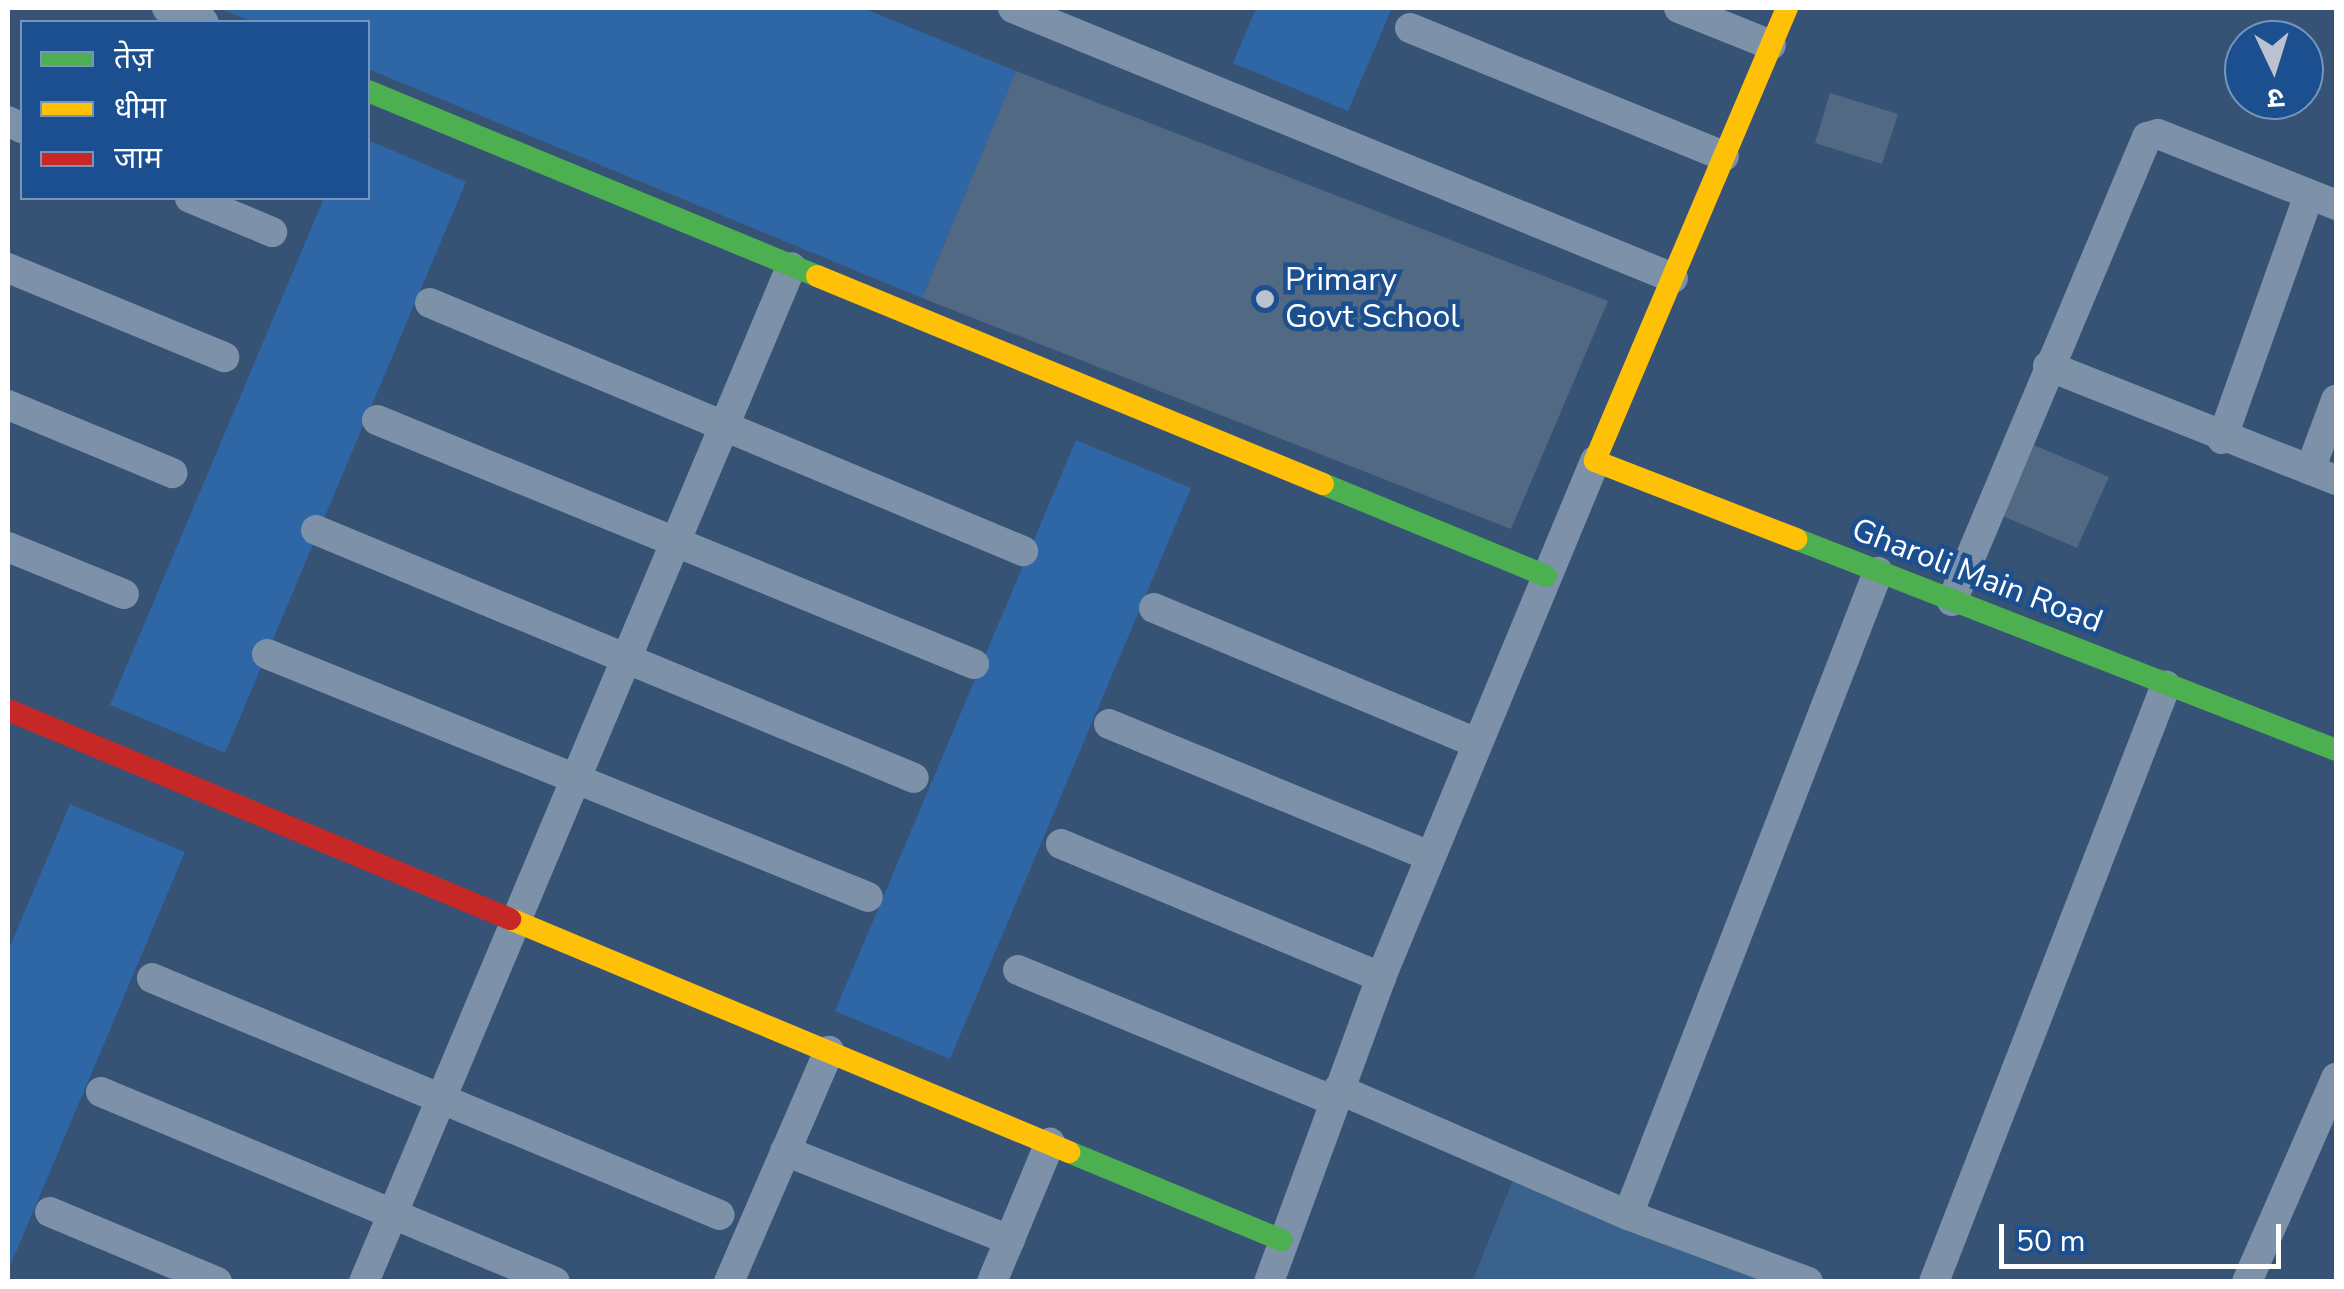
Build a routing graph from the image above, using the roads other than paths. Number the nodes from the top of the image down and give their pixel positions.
1 (167, 8) edge
2 (1013, 8) edge
3 (1679, 8) edge
4 (1788, 8) edge
5 (198, 20) edge
6 (1410, 28) dead end
7 (1771, 46) junction
8 (370, 92) edge
9 (1724, 156) junction
10 (195, 200) edge
11 (2322, 200) edge
12 (272, 232) dead end
13 (8, 268) edge
14 (791, 268) junction
15 (1672, 278) junction
16 (430, 303) dead end
17 (224, 356) dead end
18 (2048, 366) junction
19 (2336, 400) edge
20 (8, 405) edge
21 (377, 420) dead end
22 (724, 426) junction
23 (2222, 439) junction
24 (1595, 461) junction
25 (172, 473) dead end
26 (2323, 475) edge
27 (316, 530) dead end
28 (675, 542) junction
29 (8, 547) edge
30 (1023, 551) dead end
31 (1878, 572) junction
32 (1546, 576) junction
33 (124, 594) dead end
34 (1952, 601) junction
35 (1154, 608) dead end
36 (267, 654) dead end
37 (626, 658) junction
38 (974, 664) dead end
39 (2166, 685) junction
40 (8, 710) edge
41 (1109, 724) dead end
42 (1477, 742) junction
43 (2336, 750) edge
44 (914, 778) dead end
45 (576, 779) junction
46 (1062, 844) dead end
47 (1430, 856) junction
48 (868, 897) dead end
49 (516, 921) junction
50 (1018, 970) dead end
51 (1382, 977) junction
52 (152, 978) dead end
53 (829, 1051) junction
54 (2336, 1078) edge
55 (102, 1092) dead end
56 (1336, 1095) junction
57 (441, 1098) junction
58 (1050, 1143) junction
59 (785, 1150) junction
60 (50, 1212) dead end
61 (392, 1214) junction
62 (720, 1215) dead end
63 (1628, 1215) junction
64 (1010, 1240) junction
65 (1281, 1240) junction
66 (217, 1282) edge
67 (364, 1282) edge
68 (555, 1282) edge
69 (729, 1282) edge
70 (992, 1282) edge
71 (1269, 1282) edge
72 (1808, 1282) edge
73 (1934, 1282) edge
74 (2247, 1282) edge

1 - 5 street
2 - 15 street
3 - 7 street
4 - 7 street
6 - 9 street
7 - 9 street
8 - 14 street
9 - 15 street
10 - 12 street
11 - 18 street
11 - 23 street
13 - 17 street
14 - 22 street
14 - 32 street
15 - 24 street
16 - 22 street
18 - 23 street
18 - 34 street
19 - 26 street
20 - 25 street
21 - 28 street
22 - 28 street
22 - 30 street
23 - 26 street
24 - 31 street, Gharoli Main Road
24 - 32 street
27 - 37 street
28 - 37 street
28 - 38 street
29 - 33 street
31 - 34 street, Gharoli Main Road
31 - 63 street
32 - 42 street
34 - 39 street, Gharoli Main Road
35 - 42 street
36 - 45 street
37 - 44 street
37 - 45 street
39 - 43 street, Gharoli Main Road
39 - 73 street
40 - 49 street
41 - 47 street
42 - 47 street
45 - 48 street
45 - 49 street
46 - 51 street
47 - 51 street
49 - 53 street
49 - 57 street
50 - 56 street
51 - 56 street
52 - 57 street
53 - 58 street
53 - 59 street
54 - 74 street
55 - 61 street
56 - 63 street
56 - 65 street
57 - 61 street
57 - 62 street
58 - 64 street
58 - 65 street
59 - 64 street
59 - 69 street
60 - 66 street
61 - 67 street
61 - 68 street
63 - 72 street
64 - 70 street
65 - 71 street

